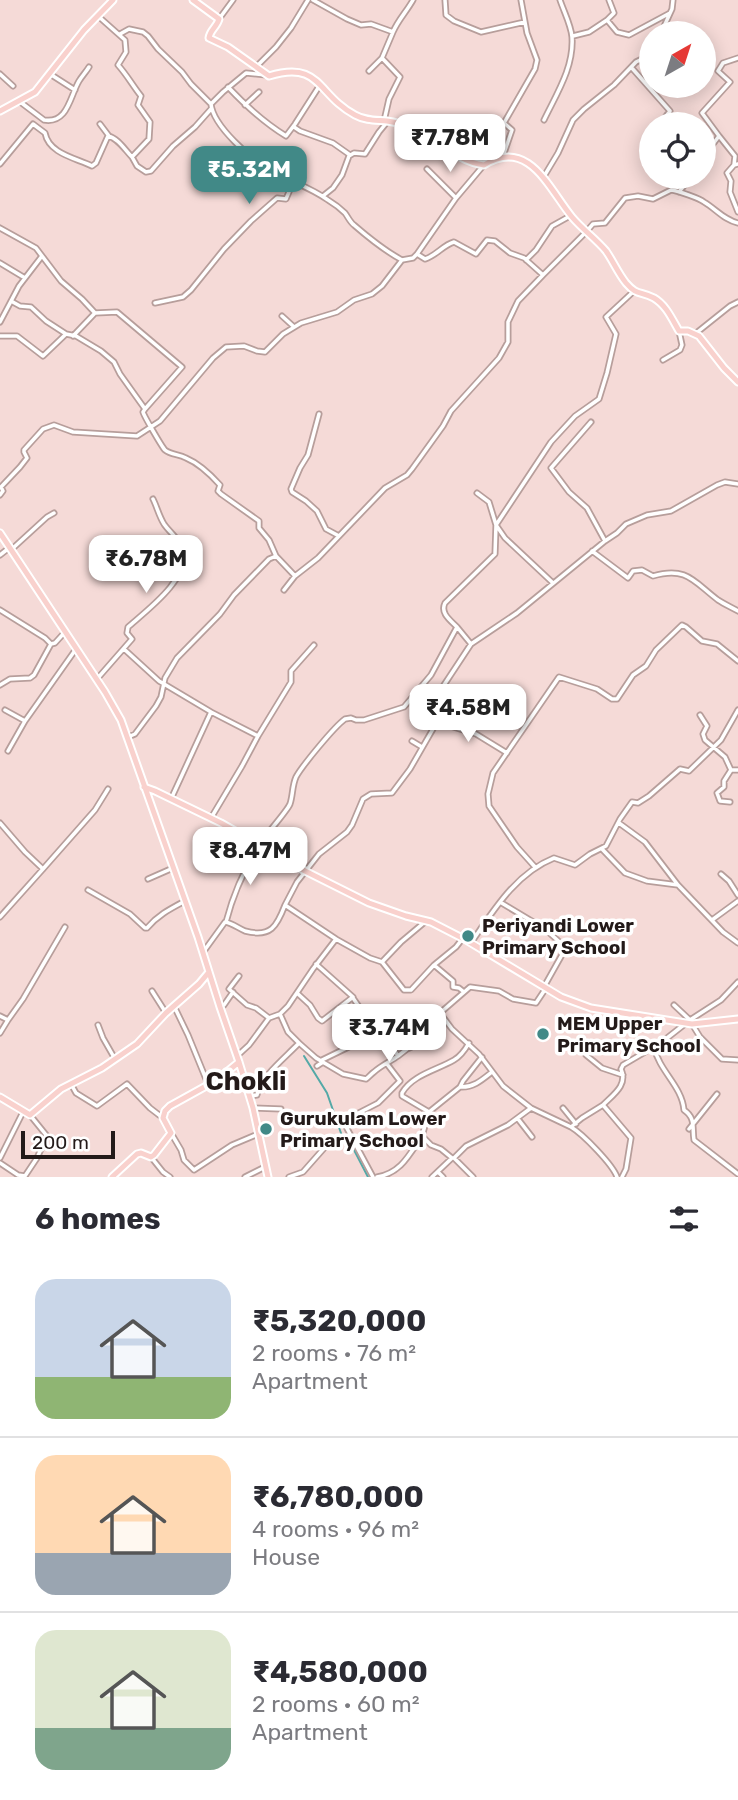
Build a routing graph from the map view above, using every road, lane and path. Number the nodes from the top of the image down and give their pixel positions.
1 (113, 0) edge
2 (193, 0) edge
3 (233, 0) edge
4 (311, 0) edge
5 (413, 0) edge
6 (445, 0) edge
7 (521, 0) edge
8 (560, 0) edge
9 (610, 0) edge
10 (673, 0) edge
11 (670, 13) junction
12 (98, 16) junction
13 (219, 19) junction
14 (607, 20) junction
15 (666, 21) edge
16 (525, 22) junction
17 (393, 32) junction
18 (120, 34) junction
19 (572, 36) junction
20 (382, 58) junction
21 (738, 58) edge
22 (639, 60) edge
23 (89, 67) dead end
24 (256, 67) junction
25 (631, 67) junction
26 (369, 72) dead end
27 (0, 74) edge
28 (50, 74) junction
29 (269, 76) junction
30 (320, 85) junction
31 (13, 86) dead end
32 (228, 87) junction
33 (75, 90) junction
34 (259, 92) dead end
35 (19, 101) junction
36 (245, 105) junction
37 (211, 107) junction
38 (0, 111) edge
39 (669, 112) edge
40 (544, 120) dead end
41 (386, 121) junction
42 (100, 124) dead end
43 (293, 127) junction
44 (109, 136) junction
45 (719, 136) junction
46 (716, 140) edge
47 (350, 155) junction
48 (736, 155) edge
49 (503, 156) junction
50 (132, 157) junction
51 (0, 164) edge
52 (736, 164) edge
53 (484, 165) junction
54 (427, 169) dead end
55 (544, 178) junction
56 (294, 180) junction
57 (681, 189) edge
58 (678, 192) junction
59 (323, 196) junction
60 (456, 198) junction
61 (653, 199) junction
62 (654, 205) dead end
63 (738, 212) edge
64 (571, 216) junction
65 (738, 223) edge
66 (0, 228) edge
67 (586, 232) junction
68 (417, 254) junction
69 (42, 256) junction
70 (402, 260) junction
71 (526, 260) junction
72 (0, 263) edge
73 (543, 275) junction
74 (25, 278) junction
75 (634, 291) junction
76 (11, 301) junction
77 (738, 302) edge
78 (155, 303) dead end
79 (95, 313) junction
80 (282, 316) dead end
81 (0, 322) edge
82 (294, 327) junction
83 (679, 331) junction
84 (66, 334) junction
85 (695, 334) junction
86 (0, 336) edge
87 (73, 336) junction
88 (663, 360) dead end
89 (738, 382) edge
90 (145, 409) junction
91 (319, 414) dead end
92 (591, 422) dead end
93 (152, 427) junction
94 (738, 484) edge
95 (477, 493) dead end
96 (0, 495) edge
97 (153, 499) dead end
98 (54, 513) dead end
99 (496, 525) junction
100 (0, 533) edge
101 (339, 536) junction
102 (606, 541) junction
103 (10, 549) junction
104 (592, 551) junction
105 (0, 555) edge
106 (276, 556) junction
107 (295, 576) junction
108 (554, 583) junction
109 (284, 590) dead end
110 (0, 610) edge
111 (738, 611) edge
112 (457, 627) junction
113 (65, 632) junction
114 (51, 643) junction
115 (471, 644) junction
116 (314, 645) dead end
117 (76, 649) junction
118 (124, 649) junction
119 (738, 661) edge
120 (97, 679) junction
121 (164, 684) junction
122 (0, 685) edge
123 (5, 710) dead end
124 (738, 710) edge
125 (211, 712) junction
126 (700, 715) dead end
127 (25, 721) junction
128 (437, 722) junction
129 (258, 736) junction
130 (128, 737) junction
131 (412, 741) dead end
132 (714, 746) junction
133 (422, 747) junction
134 (8, 751) dead end
135 (507, 752) junction
136 (731, 770) junction
137 (738, 770) edge
138 (144, 787) junction
139 (108, 789) dead end
140 (171, 799) junction
141 (730, 802) dead end
142 (211, 818) junction
143 (0, 823) edge
144 (619, 823) junction
145 (259, 845) junction
146 (602, 849) junction
147 (535, 866) junction
148 (173, 868) junction
149 (43, 869) junction
150 (305, 871) junction
151 (721, 874) dead end
152 (148, 879) dead end
153 (678, 885) junction
154 (88, 890) dead end
155 (738, 895) edge
156 (185, 901) junction
157 (738, 901) edge
158 (500, 902) junction
159 (285, 905) junction
160 (0, 917) edge
161 (712, 920) junction
162 (426, 921) junction
163 (226, 922) junction
164 (65, 927) dead end
165 (147, 928) junction
166 (146, 933) dead end
167 (335, 939) junction
168 (463, 939) junction
169 (471, 943) junction
170 (738, 943) edge
171 (203, 953) junction
172 (382, 962) junction
173 (316, 964) junction
174 (434, 965) junction
175 (209, 972) junction
176 (239, 976) dead end
177 (738, 982) edge
178 (545, 987) junction
179 (152, 991) dead end
180 (233, 992) junction
181 (464, 992) junction
182 (297, 993) junction
183 (353, 998) junction
184 (674, 1005) dead end
185 (174, 1006) junction
186 (220, 1007) junction
187 (166, 1013) junction
188 (280, 1014) junction
189 (0, 1016) edge
190 (269, 1018) junction
191 (738, 1019) edge
192 (8, 1020) junction
193 (445, 1020) junction
194 (689, 1023) junction
195 (98, 1025) dead end
196 (381, 1027) junction
197 (0, 1033) edge
198 (299, 1043) junction
199 (469, 1043) junction
200 (654, 1047) junction
201 (586, 1055) dead end
202 (398, 1056) junction
203 (482, 1057) junction
204 (116, 1059) junction
205 (238, 1059) junction
206 (738, 1060) edge
207 (322, 1061) junction
208 (387, 1064) junction
209 (317, 1066) dead end
210 (492, 1072) junction
211 (624, 1075) junction
212 (400, 1081) junction
213 (71, 1084) junction
214 (208, 1084) junction
215 (460, 1087) junction
216 (405, 1088) junction
217 (717, 1094) dead end
218 (249, 1096) junction
219 (0, 1097) edge
220 (603, 1105) junction
221 (253, 1108) junction
222 (531, 1108) junction
223 (564, 1108) dead end
224 (281, 1109) dead end
225 (429, 1112) junction
226 (26, 1113) junction
227 (163, 1118) junction
228 (518, 1119) junction
229 (693, 1125) junction
230 (574, 1126) junction
231 (689, 1129) dead end
232 (171, 1133) junction
233 (258, 1134) junction
234 (422, 1136) junction
235 (532, 1137) dead end
236 (334, 1140) dead end
237 (151, 1157) junction
238 (0, 1158) edge
239 (453, 1158) junction
240 (0, 1163) edge
241 (266, 1167) junction
242 (194, 1170) junction
243 (438, 1172) junction
244 (738, 1174) edge
245 (25, 1175) edge
246 (112, 1177) edge
247 (170, 1177) edge
248 (192, 1177) edge
249 (245, 1177) edge
250 (268, 1177) edge
251 (289, 1177) edge
252 (375, 1177) edge
253 (432, 1177) edge
254 (443, 1177) edge
255 (473, 1177) edge
256 (622, 1177) edge

1 - 12 main road
2 - 13 main road
3 - 13 street
4 - 17 street
4 - 24 street
5 - 17 street
6 - 16 street
7 - 16 street
8 - 19 street
9 - 14 street
10 - 11 street
11 - 14 street
11 - 15 street
12 - 18 street
12 - 28 main road
13 - 24 main road
14 - 19 street
16 - 49 street
17 - 20 street
18 - 37 street
18 - 50 street
19 - 40 street
20 - 26 street
20 - 41 street
21 - 45 street
22 - 25 street
23 - 33 street
24 - 29 main road
25 - 39 street
25 - 55 street
27 - 31 street
28 - 33 street
28 - 35 main road
29 - 30 main road
29 - 32 street
30 - 41 main road
30 - 43 street
32 - 36 street
32 - 37 street
33 - 35 street
34 - 36 street
35 - 38 main road
36 - 43 street
37 - 50 street
37 - 56 street
41 - 47 street
41 - 53 main road
42 - 44 street
43 - 47 street
44 - 50 street
44 - 51 street
45 - 46 street
45 - 48 street
47 - 59 street
48 - 52 street
49 - 53 main road
49 - 55 main road
52 - 63 street
53 - 60 street
54 - 60 street
55 - 64 main road
56 - 59 street
56 - 78 street
57 - 58 street
58 - 61 street
58 - 65 street
59 - 70 street
60 - 68 street
61 - 62 street
61 - 67 street
64 - 67 main road
64 - 71 street
66 - 69 street
67 - 73 street
67 - 75 main road
68 - 70 street
68 - 71 street
69 - 74 street
69 - 79 street
70 - 82 street
71 - 73 street
72 - 74 street
73 - 101 street
74 - 76 street
75 - 83 main road
75 - 99 street
76 - 81 street
76 - 84 street
77 - 85 street
79 - 87 street
79 - 90 street
80 - 82 street
82 - 93 street
83 - 85 main road
83 - 88 street
84 - 86 street
84 - 87 street
85 - 89 main road
87 - 90 street
90 - 93 street
91 - 101 street
92 - 102 street
93 - 96 street
93 - 106 street
94 - 102 street
95 - 99 street
97 - 118 street
98 - 103 street
99 - 108 street
99 - 112 street
100 - 103 main road
101 - 107 street
102 - 104 street
103 - 105 street
103 - 113 main road
104 - 108 street
104 - 111 street
106 - 107 street
106 - 121 street
107 - 109 street
108 - 115 street
110 - 114 street
112 - 115 street
112 - 145 street
113 - 114 street
113 - 117 main road
114 - 122 street
115 - 128 street
116 - 129 street
117 - 120 main road
117 - 127 street
118 - 120 street
118 - 121 street
119 - 135 street
120 - 130 main road
121 - 125 street
121 - 130 street
123 - 127 street
124 - 132 street
125 - 129 street
125 - 140 street
126 - 132 street
127 - 134 street
128 - 133 street
128 - 135 street
129 - 142 street
130 - 138 main road
131 - 133 street
132 - 136 street
132 - 144 street
133 - 150 street
135 - 147 street
136 - 137 street
136 - 141 street
138 - 140 main road
138 - 148 main road
139 - 149 street
140 - 142 main road
142 - 145 main road
143 - 149 street
144 - 146 street
144 - 153 street
145 - 150 main road
145 - 163 street
146 - 147 street
146 - 153 street
147 - 158 street
148 - 152 street
148 - 156 main road
149 - 160 street
150 - 159 street
150 - 162 main road
151 - 155 street
153 - 161 street
154 - 165 street
156 - 165 street
156 - 171 main road
157 - 161 street
158 - 169 street
158 - 178 street
159 - 163 street
159 - 167 street
161 - 170 street
162 - 168 main road
162 - 172 street
163 - 171 street
164 - 192 street
165 - 166 street
167 - 172 street
167 - 173 street
168 - 169 main road
168 - 174 street
169 - 178 main road
171 - 175 main road
172 - 174 street
173 - 182 street
173 - 183 street
174 - 181 street
175 - 185 main road
175 - 186 main road
176 - 180 street
177 - 194 street
178 - 181 street
178 - 194 main road
179 - 187 street
180 - 186 street
180 - 190 street
181 - 193 street
182 - 183 street
182 - 188 street
183 - 196 street
184 - 194 street
185 - 187 main road
185 - 214 street
186 - 205 main road
187 - 204 main road
188 - 190 street
188 - 198 street
189 - 192 street
190 - 205 street
191 - 194 main road
192 - 197 street
193 - 199 street
193 - 202 street
194 - 200 street
194 - 206 street
195 - 204 street
196 - 202 street
196 - 207 street
198 - 207 street
198 - 218 street
199 - 203 street
199 - 216 street
200 - 211 street
200 - 229 street
201 - 211 street
202 - 208 street
203 - 210 street
203 - 215 street
204 - 213 main road
205 - 214 main road
205 - 218 main road
207 - 208 street
207 - 209 street
208 - 212 street
210 - 215 street
210 - 222 street
211 - 220 street
212 - 216 street
212 - 252 street
213 - 226 main road
213 - 227 street
214 - 227 main road
215 - 225 street
216 - 225 street
217 - 229 street
218 - 221 main road
219 - 226 main road
220 - 230 street
220 - 256 street
221 - 224 street
221 - 233 main road
222 - 228 street
222 - 230 street
223 - 230 street
225 - 234 street
226 - 238 street
226 - 245 street
227 - 232 main road
228 - 235 street
228 - 239 street
229 - 231 street
229 - 244 street
230 - 256 street
232 - 237 main road
232 - 242 street
233 - 241 main road
233 - 242 street
234 - 239 street
234 - 252 street
236 - 251 street
237 - 246 main road
237 - 247 street
239 - 243 street
239 - 255 street
240 - 245 street
241 - 249 street
241 - 250 main road
242 - 248 street
243 - 253 street
243 - 254 street

